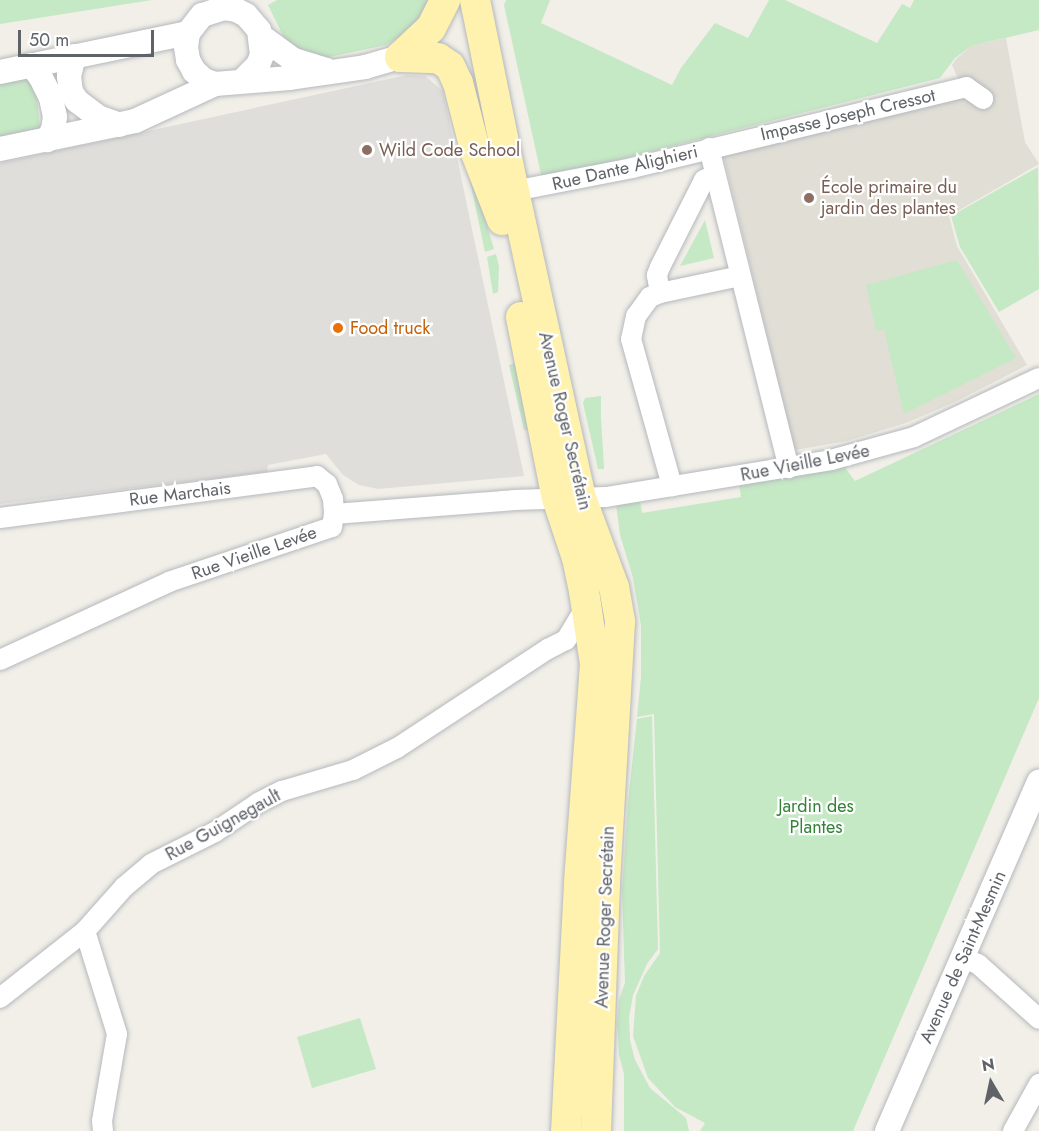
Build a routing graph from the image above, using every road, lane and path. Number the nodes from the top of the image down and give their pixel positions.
1 (445, 0) edge
2 (457, 0) edge
3 (475, 0) edge
4 (492, 0) edge
5 (216, 5) edge
6 (256, 20) edge
7 (188, 33) junction
8 (74, 56) junction
9 (400, 57) junction
10 (31, 65) junction
11 (329, 71) junction
12 (0, 72) edge
13 (242, 81) junction
14 (215, 84) junction
15 (983, 99) dead end
16 (120, 125) junction
17 (47, 140) junction
18 (505, 145) junction
19 (709, 148) junction
20 (0, 149) edge
21 (715, 175) junction
22 (513, 191) junction
23 (502, 220) junction
24 (740, 276) junction
25 (660, 292) junction
26 (1039, 378) edge
27 (789, 468) junction
28 (672, 486) junction
29 (569, 498) junction
30 (334, 514) junction
31 (0, 518) edge
32 (587, 605) junction
33 (566, 640) junction
34 (0, 660) edge
35 (595, 664) junction
36 (1039, 782) edge
37 (86, 931) junction
38 (963, 958) junction
39 (0, 998) edge
40 (1039, 1019) edge
41 (1039, 1084) edge
42 (103, 1131) edge
43 (566, 1131) edge
44 (596, 1131) edge
45 (887, 1131) edge
46 (1013, 1131) edge

1 - 9 main road
2 - 23 main road, Avenue Roger Secrétain
3 - 18 main road, Avenue Roger Secrétain
4 - 18 main road
5 - 6 street
5 - 7 street
6 - 11 street
6 - 13 street
7 - 8 street
7 - 14 street
8 - 10 street
8 - 16 street
9 - 11 street
9 - 23 main road
10 - 12 street
10 - 17 street
11 - 13 street
13 - 14 street
14 - 16 street
15 - 19 street, Impasse Joseph Cressot
16 - 17 street
17 - 20 street
18 - 22 main road, Avenue Roger Secrétain
19 - 21 street, Rue Dante Alighieri
19 - 22 street, Rue Dante Alighieri
21 - 24 street, Rue Dante Alighieri
21 - 25 street, Rue Dante Alighieri
22 - 29 main road, Avenue Roger Secrétain
23 - 29 main road, Avenue Roger Secrétain
24 - 25 street
24 - 27 street, Rue Dante Alighieri
25 - 28 street
26 - 27 street, Rue Vieille Levée
27 - 28 street, Rue Vieille Levée
28 - 29 street, Rue Vieille Levée
29 - 30 street, Rue Vieille Levée
29 - 32 main road, Avenue Roger Secrétain
29 - 44 main road, Avenue Roger Secrétain
30 - 31 street, Rue Marchais
30 - 34 street, Rue Vieille Levée
32 - 33 street
32 - 35 main road, Avenue Roger Secrétain
33 - 35 street
33 - 37 street, Rue Guignegault
35 - 43 main road, Avenue Roger Secrétain
36 - 38 street, Avenue de Saint-Mesmin
37 - 39 street, Rue Guignegault
37 - 42 street
38 - 40 street
38 - 45 street, Avenue de Saint-Mesmin
41 - 46 street

